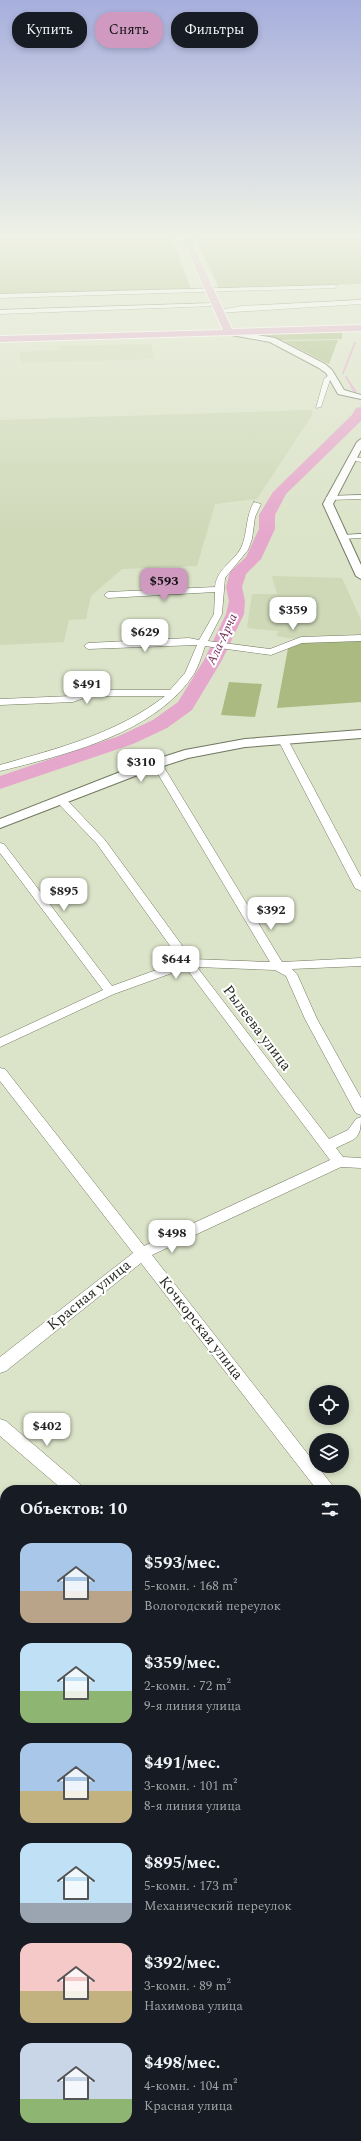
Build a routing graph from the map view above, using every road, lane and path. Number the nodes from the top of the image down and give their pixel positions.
1 (36, 338) edge
2 (261, 338) edge
3 (0, 339) edge
4 (331, 376) junction
5 (359, 397) edge
6 (318, 407) dead end
7 (361, 442) edge
8 (356, 459) edge
9 (361, 497) edge
10 (329, 498) junction
11 (257, 504) dead end
12 (361, 536) edge
13 (342, 537) junction
14 (361, 576) edge
15 (220, 589) junction
16 (108, 595) dead end
17 (361, 638) edge
18 (204, 643) junction
19 (88, 646) dead end
20 (173, 693) junction
21 (0, 702) edge
22 (361, 734) edge
23 (283, 740) junction
24 (157, 764) junction
25 (0, 768) edge
26 (61, 800) junction
27 (0, 824) edge
28 (0, 846) edge
29 (361, 888) edge
30 (361, 962) edge
31 (188, 963) junction
32 (278, 966) junction
33 (110, 992) junction
34 (0, 1043) edge
35 (0, 1072) edge
36 (361, 1110) edge
37 (361, 1122) edge
38 (327, 1146) junction
39 (339, 1162) junction
40 (361, 1163) edge
41 (143, 1253) junction
42 (0, 1366) edge
43 (0, 1426) edge
44 (69, 1485) edge
45 (323, 1485) edge

1 - 3 main road
2 - 4 street
4 - 5 street
4 - 6 street
7 - 8 street
8 - 10 street
9 - 10 street
10 - 13 street
11 - 15 street
12 - 13 street
13 - 14 street
15 - 16 street
15 - 18 street
17 - 18 street
18 - 19 street
18 - 20 street
20 - 21 street
20 - 25 street
22 - 23 main road
23 - 24 main road
23 - 29 street
24 - 26 main road
24 - 32 street
26 - 27 main road
26 - 31 street, Рылеева улица
28 - 33 street
30 - 32 street
31 - 32 street
31 - 33 street
31 - 38 street, Рылеева улица
32 - 36 street
33 - 34 street
35 - 41 street, Кочкорская улица
37 - 38 street
38 - 39 street, Рылеева улица
39 - 40 street, Красная улица
39 - 41 street, Красная улица
41 - 42 street, Красная улица
41 - 45 street, Кочкорская улица
43 - 44 street

